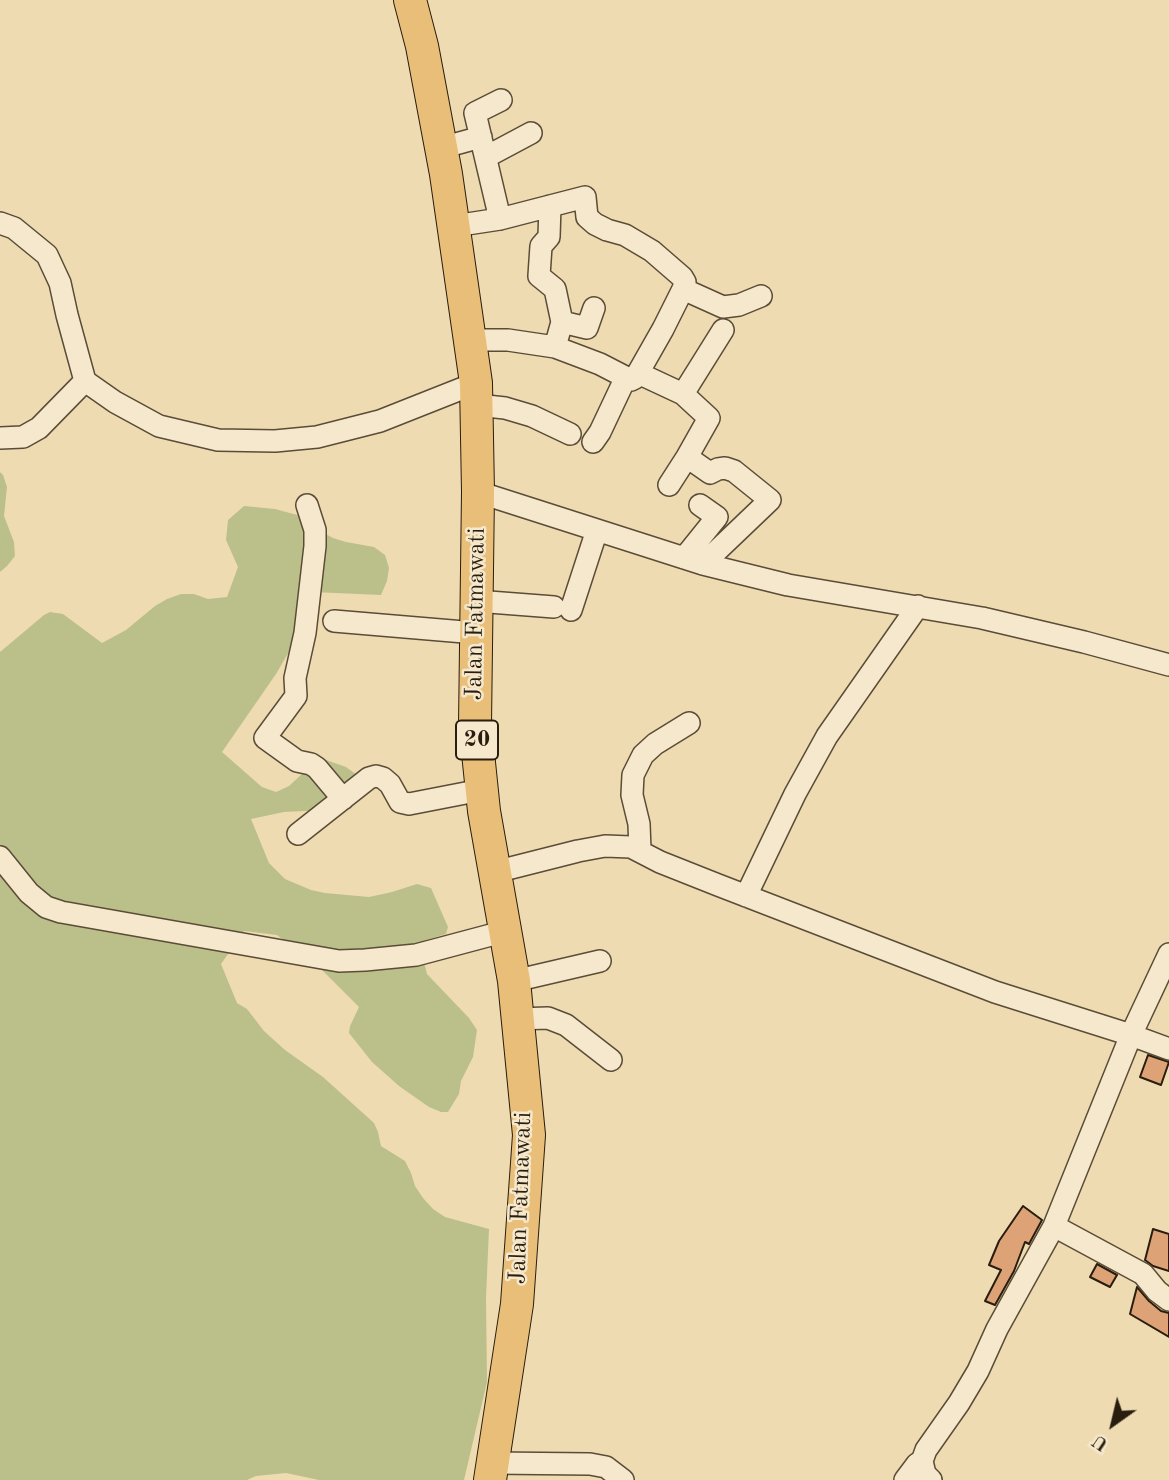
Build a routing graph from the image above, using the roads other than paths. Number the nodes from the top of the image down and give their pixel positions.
1 (410, 0) edge
2 (501, 100) dead end
3 (530, 133) dead end
4 (483, 147) junction
5 (441, 148) junction
6 (550, 206) junction
7 (500, 219) junction
8 (0, 223) edge
9 (454, 226) junction
10 (683, 289) junction
11 (761, 296) dead end
12 (594, 308) dead end
13 (562, 322) junction
14 (723, 330) dead end
15 (471, 340) junction
16 (555, 347) junction
17 (632, 376) junction
18 (85, 381) junction
19 (477, 394) junction
20 (683, 394) junction
21 (570, 435) dead end
22 (0, 438) edge
23 (593, 442) dead end
24 (687, 457) junction
25 (669, 485) dead end
26 (478, 492) junction
27 (307, 505) dead end
28 (700, 505) dead end
29 (597, 530) junction
30 (693, 561) junction
31 (476, 601) junction
32 (918, 606) junction
33 (334, 621) dead end
34 (476, 632) junction
35 (1169, 665) edge
36 (689, 723) dead end
37 (481, 790) junction
38 (343, 799) junction
39 (298, 834) dead end
40 (640, 850) junction
41 (0, 857) edge
42 (495, 872) junction
43 (746, 896) junction
44 (506, 931) junction
45 (1169, 954) edge
46 (600, 961) dead end
47 (514, 981) junction
48 (517, 1019) junction
49 (1131, 1035) junction
50 (1169, 1049) edge
51 (611, 1060) dead end
52 (1054, 1226) junction
53 (1169, 1300) edge
54 (927, 1470) edge
55 (491, 1471) edge
56 (623, 1480) edge
57 (905, 1480) edge

1 - 5 highway, Jalan Fatmawati / 20
2 - 4 street
3 - 4 street
4 - 5 street
4 - 7 street
5 - 9 highway, Jalan Fatmawati / 20
6 - 7 street
6 - 10 street
6 - 13 street
7 - 9 street
8 - 18 street
9 - 15 highway, Jalan Fatmawati / 20
10 - 11 street
10 - 17 street
12 - 13 street
13 - 16 street
14 - 20 street
15 - 16 street
15 - 19 highway, Jalan Fatmawati / 20
16 - 17 street
17 - 20 street
17 - 23 street
18 - 19 street
18 - 22 street
19 - 21 street
19 - 26 highway, Jalan Fatmawati / 20
20 - 24 street
24 - 25 street
24 - 30 street
26 - 29 street
26 - 31 highway, Jalan Fatmawati / 20
27 - 38 street
28 - 30 street
29 - 30 street
29 - 31 street
30 - 32 street
31 - 34 highway, Jalan Fatmawati / 20
32 - 35 street
32 - 43 street
33 - 34 street
34 - 37 highway, Jalan Fatmawati / 20
36 - 40 street
37 - 38 street
37 - 42 highway, Jalan Fatmawati / 20
38 - 39 street
40 - 42 street
40 - 43 street
41 - 44 street
42 - 44 highway, Jalan Fatmawati / 20
43 - 49 street
44 - 47 highway, Jalan Fatmawati / 20
45 - 49 street
46 - 47 street
47 - 48 highway, Jalan Fatmawati / 20
48 - 51 street
48 - 55 highway, Jalan Fatmawati / 20
49 - 50 street
49 - 52 street
52 - 53 street
52 - 54 street
54 - 57 street
55 - 56 street

